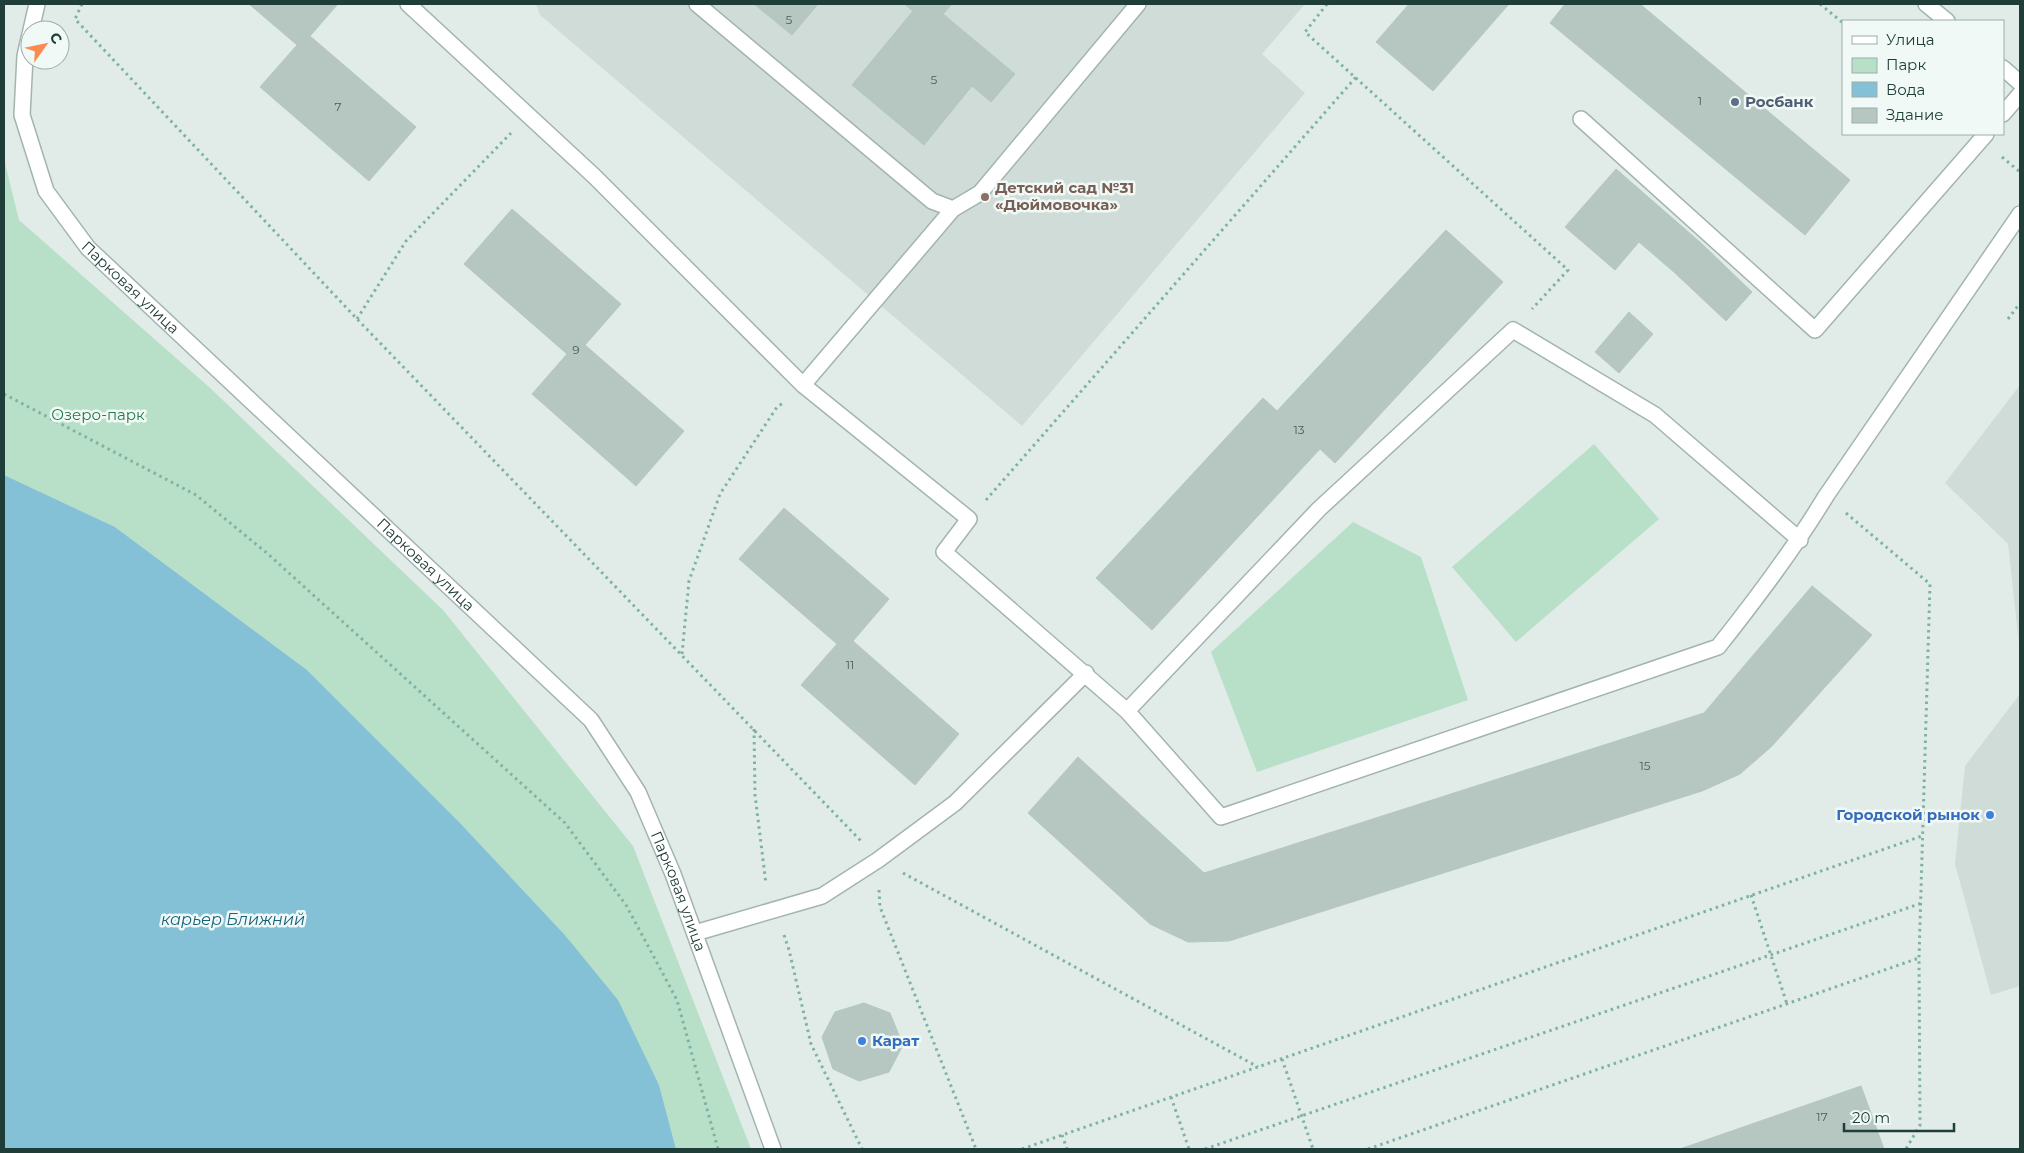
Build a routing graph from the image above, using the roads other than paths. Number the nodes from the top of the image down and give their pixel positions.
1 (37, 4) edge
2 (408, 4) edge
3 (697, 4) edge
4 (1138, 4) edge
5 (1930, 5) edge
6 (33, 20) edge
7 (1946, 20) edge
8 (2004, 69) edge
9 (24, 70) edge
10 (2020, 83) edge
11 (2020, 94) edge
12 (2004, 113) edge
13 (1581, 119) dead end
14 (1985, 135) edge
15 (953, 209) junction
16 (2020, 214) edge
17 (803, 385) junction
18 (1800, 540) junction
19 (1086, 673) junction
20 (1127, 711) junction
21 (695, 933) junction
22 (773, 1149) edge

1 - 6 street
2 - 17 street
3 - 15 street
4 - 15 street
5 - 7 street
8 - 10 street
9 - 21 street, Парковая улица
11 - 12 street
13 - 14 street
15 - 17 street
16 - 18 street
17 - 19 street
18 - 20 street
18 - 20 street
19 - 20 street
19 - 21 street
21 - 22 street, Парковая улица

